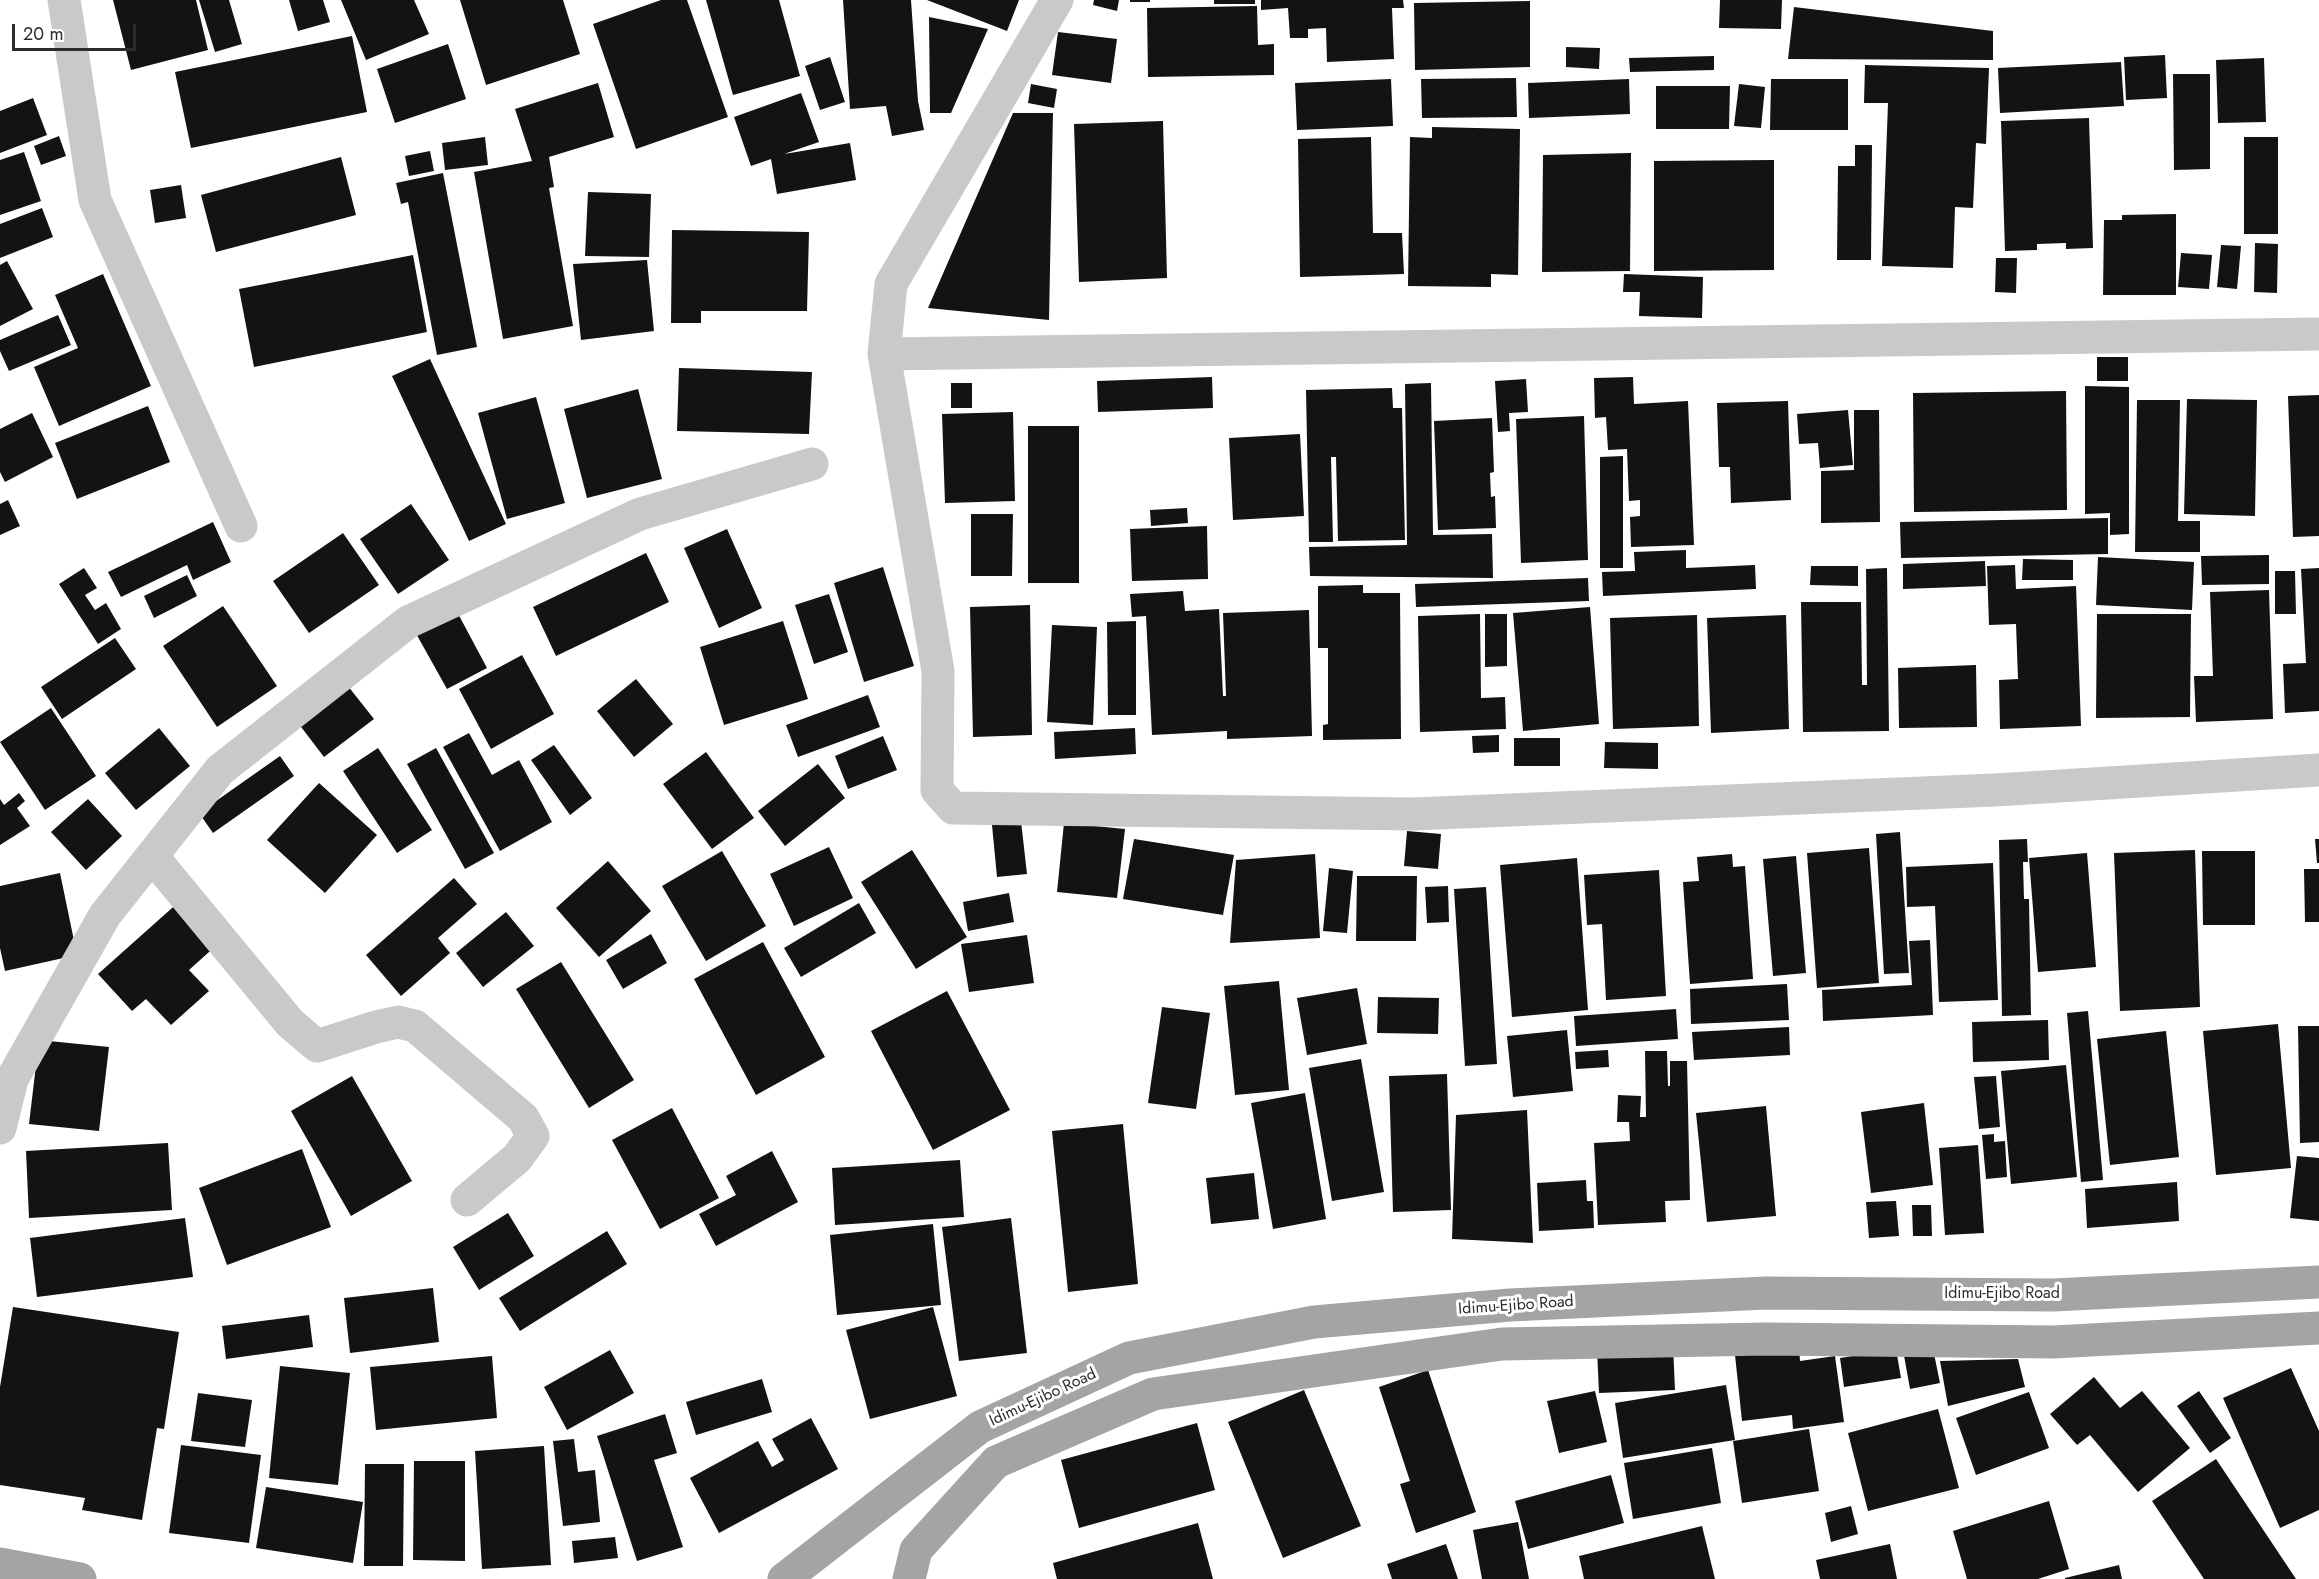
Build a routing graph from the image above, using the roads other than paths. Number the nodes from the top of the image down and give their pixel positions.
1 (64, 0) edge
2 (1057, 0) edge
3 (2319, 333) edge
4 (884, 354) junction
5 (812, 464) dead end
6 (241, 526) dead end
7 (2319, 770) edge
8 (152, 856) junction
9 (6, 1068) edge
10 (0, 1128) edge
11 (467, 1200) dead end
12 (2319, 1282) edge
13 (2319, 1328) edge
14 (0, 1564) edge
15 (80, 1579) edge
16 (784, 1579) edge
17 (909, 1579) edge

1 - 6 street
2 - 4 street
3 - 4 street
4 - 7 street
5 - 8 street
8 - 9 street
8 - 11 street
9 - 10 street
12 - 16 main road, Idimu-Ejibo Road
13 - 17 main road
14 - 15 main road

